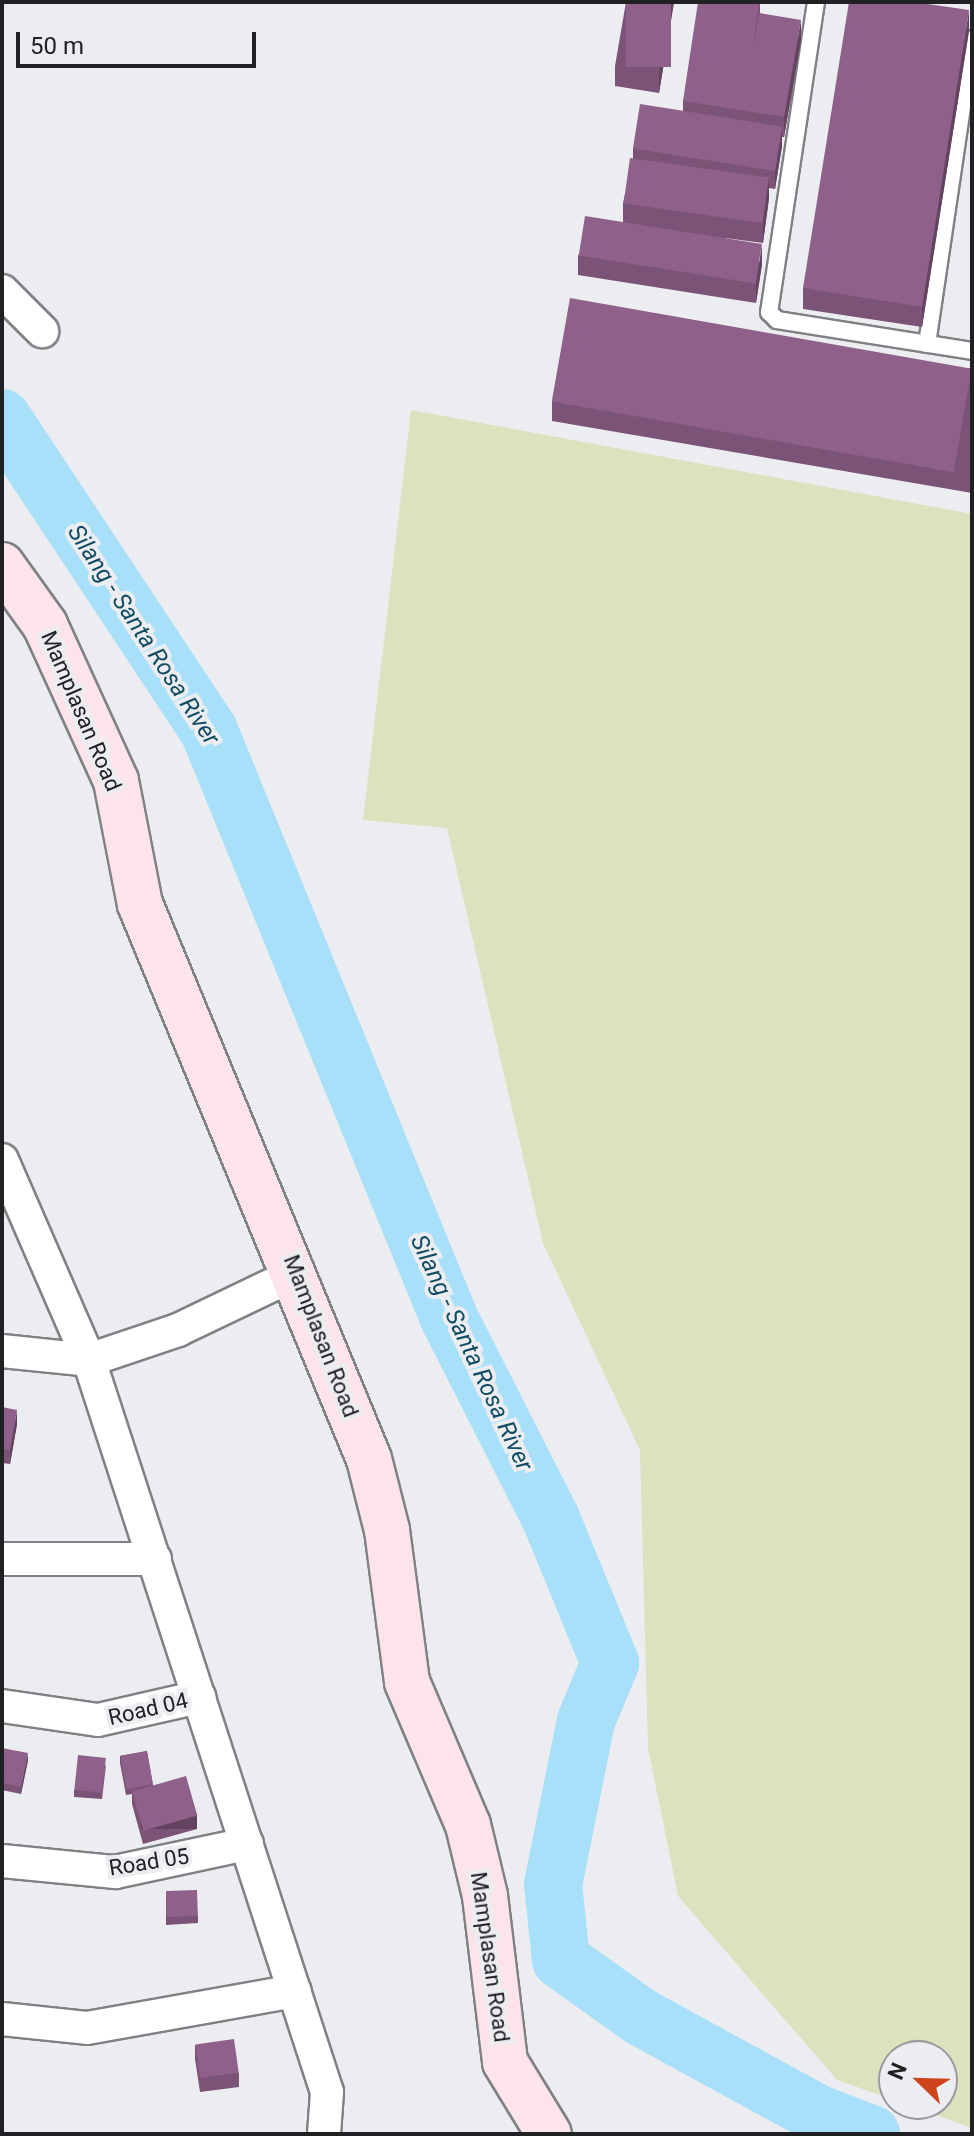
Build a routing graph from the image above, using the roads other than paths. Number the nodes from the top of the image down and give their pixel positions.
1 (816, 2) edge
2 (972, 39) edge
3 (2, 291) edge
4 (42, 331) dead end
5 (927, 344) junction
6 (972, 351) edge
7 (2, 565) edge
8 (2, 1160) edge
9 (297, 1273) junction
10 (2, 1351) edge
11 (89, 1360) junction
12 (2, 1559) edge
13 (155, 1559) junction
14 (199, 1697) junction
15 (2, 1706) edge
16 (247, 1844) junction
17 (2, 1861) edge
18 (295, 1991) junction
19 (2, 2019) edge
20 (324, 2134) edge
21 (549, 2134) edge

1 - 5 lane
2 - 5 lane
3 - 4 street
5 - 6 lane
7 - 9 street, Mamplasan Road
8 - 11 street
9 - 11 street
9 - 21 street, Mamplasan Road
10 - 11 street
11 - 13 street
12 - 13 street
13 - 14 street
14 - 15 street, Road 04
14 - 16 street
16 - 17 street, Road 05
16 - 18 street
18 - 19 street
18 - 20 street

